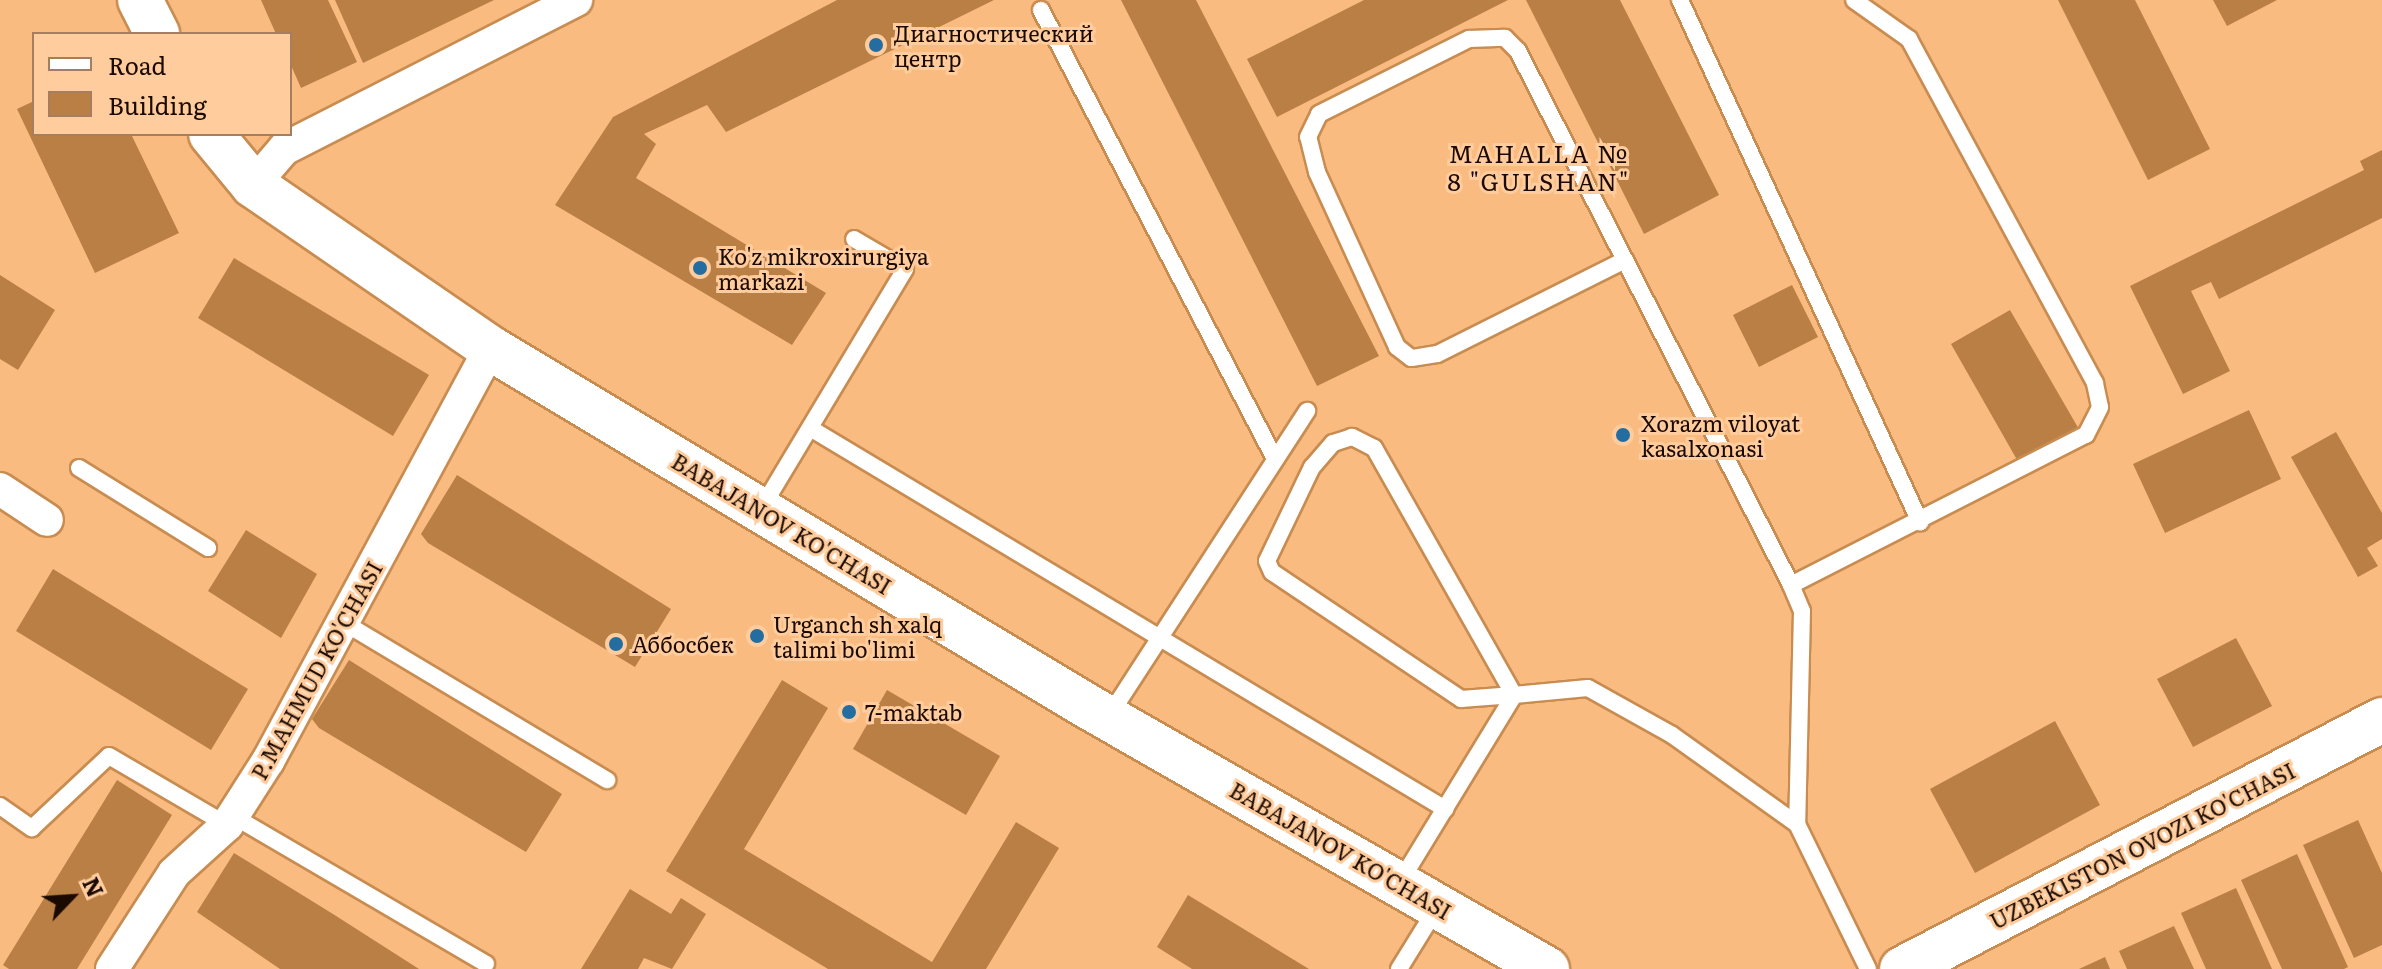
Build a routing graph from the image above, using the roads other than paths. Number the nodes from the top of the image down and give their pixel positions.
1 (140, 0) edge
2 (576, 0) edge
3 (1680, 0) edge
4 (1854, 0) edge
5 (1041, 10) dead end
6 (156, 32) edge
7 (213, 136) edge
8 (253, 185) junction
9 (854, 239) dead end
10 (1625, 260) junction
11 (490, 348) junction
12 (1307, 411) dead end
13 (810, 428) junction
14 (1275, 459) junction
15 (79, 468) dead end
16 (0, 489) edge
17 (760, 510) junction
18 (47, 520) dead end
19 (1920, 522) junction
20 (208, 548) dead end
21 (1791, 585) junction
22 (343, 622) junction
23 (1160, 633) junction
24 (1514, 695) junction
25 (1108, 718) junction
26 (2382, 720) edge
27 (607, 780) dead end
28 (0, 806) edge
29 (1445, 809) junction
30 (230, 820) junction
31 (1797, 824) junction
32 (1399, 883) junction
33 (1438, 905) junction
34 (486, 964) dead end
35 (112, 969) edge
36 (1399, 969) edge
37 (1547, 969) edge
38 (1868, 969) edge
39 (1902, 969) edge

1 - 6 street
2 - 8 street
3 - 19 lane
4 - 19 lane
5 - 14 lane
7 - 8 street, BABAJANOV KO'CHASI
8 - 11 street, BABAJANOV KO'CHASI
9 - 13 lane
10 - 10 lane
10 - 21 lane
11 - 17 street, BABAJANOV KO'CHASI
11 - 22 street, P.MAHMUD KO'CHASI
12 - 14 lane
13 - 17 lane
13 - 23 lane
14 - 23 lane
15 - 20 lane
16 - 18 street
17 - 25 street, BABAJANOV KO'CHASI
19 - 21 lane
21 - 31 lane
22 - 27 lane
22 - 30 street, P.MAHMUD KO'CHASI
23 - 25 lane
23 - 29 lane
24 - 24 lane
24 - 29 lane
24 - 31 lane
25 - 32 street, BABAJANOV KO'CHASI
26 - 39 street, UZBEKISTON OVOZI KO'CHASI
28 - 30 lane
29 - 32 lane
30 - 34 lane
30 - 35 street, P.MAHMUD KO'CHASI
31 - 38 lane
32 - 33 street, BABAJANOV KO'CHASI
33 - 36 lane
33 - 37 street, BABAJANOV KO'CHASI

